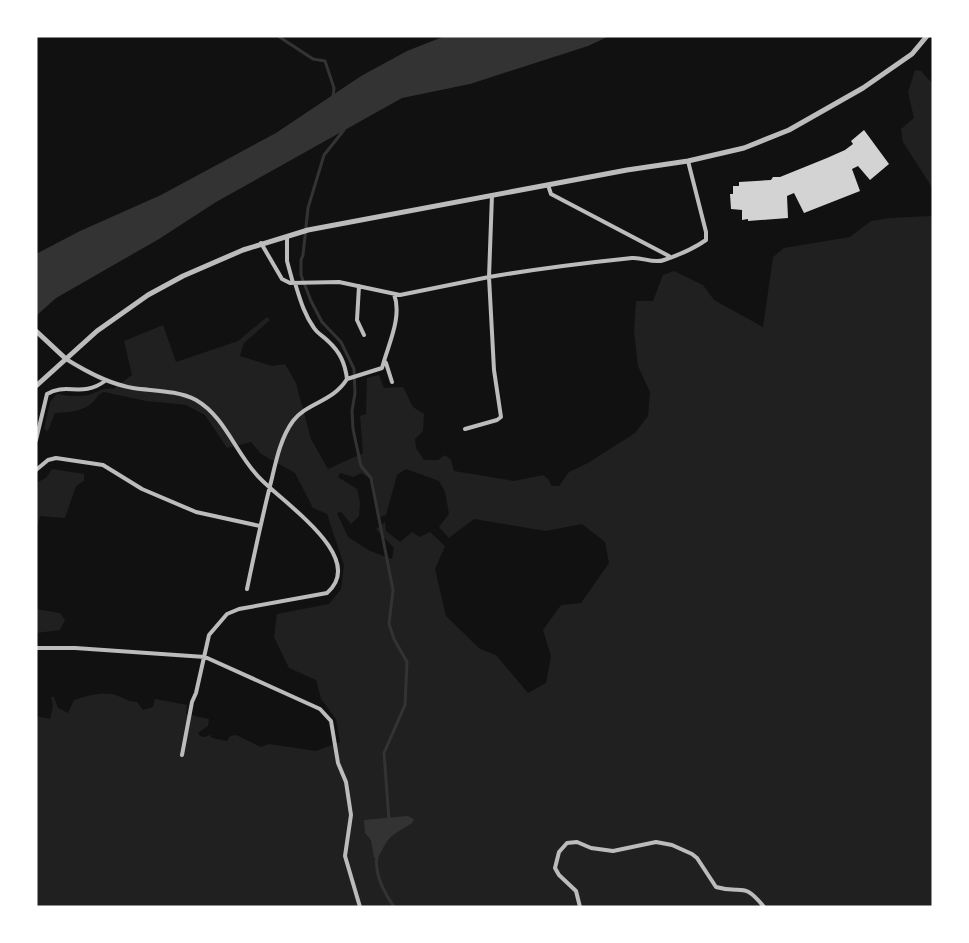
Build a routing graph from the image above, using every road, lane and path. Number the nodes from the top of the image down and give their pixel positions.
1 (927, 36) edge
2 (688, 161) junction
3 (548, 185) junction
4 (492, 195) junction
5 (287, 235) junction
6 (261, 243) junction
7 (670, 257) junction
8 (489, 277) junction
9 (295, 283) junction
10 (359, 286) junction
11 (394, 294) junction
12 (36, 331) edge
13 (364, 335) dead end
14 (66, 359) junction
15 (384, 361) junction
16 (349, 378) junction
17 (105, 381) junction
18 (392, 382) dead end
19 (36, 386) edge
20 (465, 429) dead end
21 (36, 440) edge
22 (36, 470) edge
23 (269, 489) junction
24 (260, 526) junction
25 (247, 589) dead end
26 (36, 648) edge
27 (205, 657) junction
28 (182, 755) dead end
29 (360, 907) edge
30 (580, 907) edge
31 (764, 907) edge

1 - 2 street
2 - 3 street
2 - 7 street
3 - 4 street
3 - 7 street
4 - 5 street
4 - 8 street
5 - 6 street
5 - 9 street
6 - 9 street
6 - 14 street
7 - 8 street
8 - 11 street
8 - 20 street
9 - 10 street
9 - 16 street
10 - 11 street
10 - 13 street
11 - 15 street
12 - 14 street
14 - 17 street
14 - 19 street
15 - 16 street
15 - 18 street
16 - 23 street
17 - 21 street
17 - 23 street
22 - 24 street
23 - 24 street
23 - 27 street
24 - 25 street
26 - 27 street
27 - 28 street
27 - 29 street
30 - 31 street

